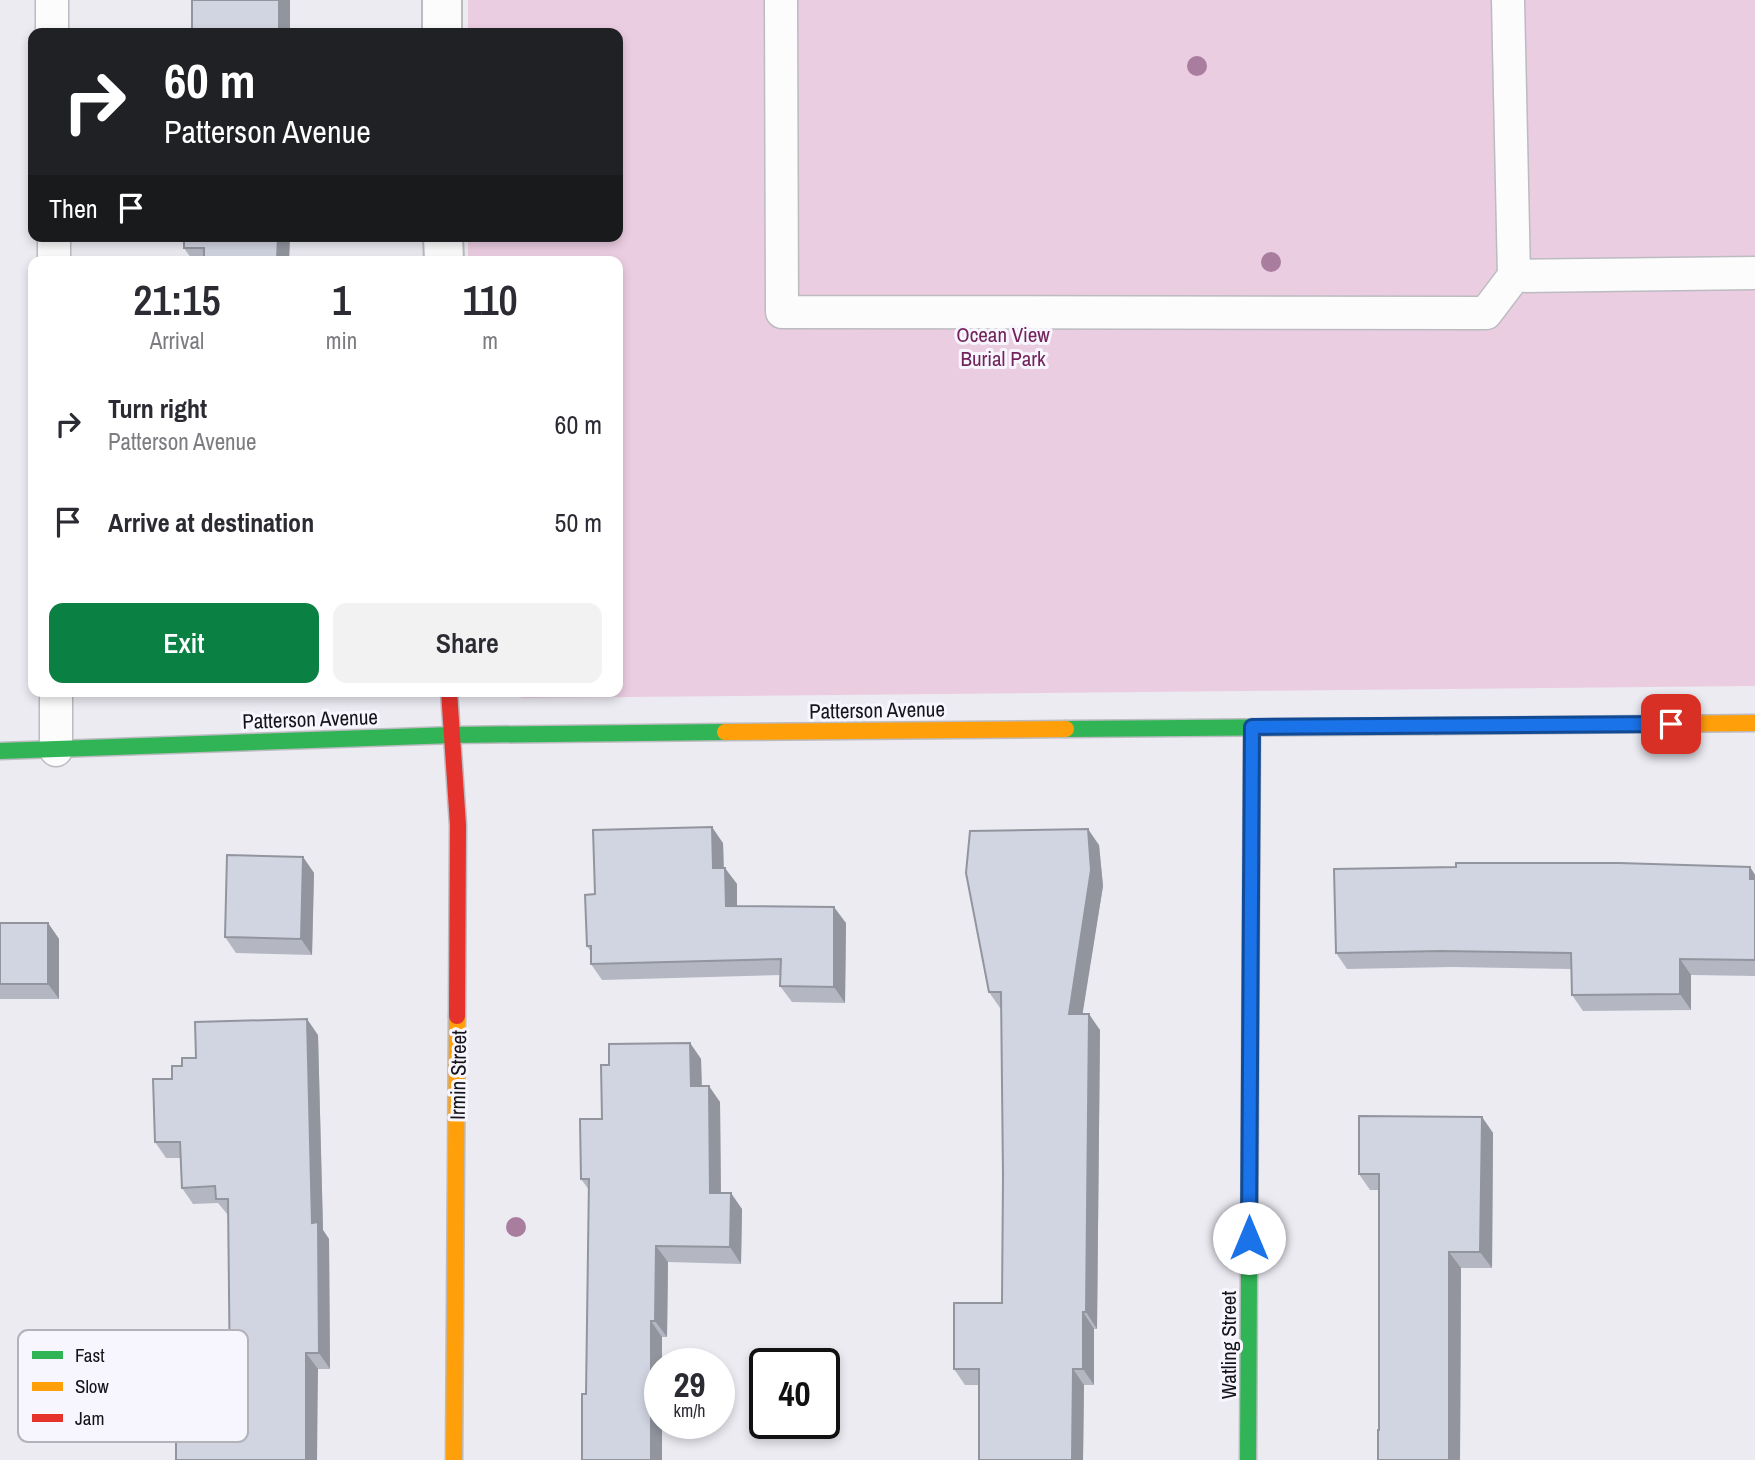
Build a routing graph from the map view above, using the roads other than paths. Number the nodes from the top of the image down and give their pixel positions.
1 (52, 0) edge
2 (442, 0) edge
3 (781, 0) edge
4 (1508, 0) edge
5 (52, 28) edge
6 (442, 28) edge
7 (1755, 273) edge
8 (1514, 275) junction
9 (56, 697) edge
10 (450, 697) edge
11 (1755, 723) edge
12 (1252, 727) junction
13 (453, 735) junction
14 (56, 750) junction
15 (0, 751) edge
16 (454, 1460) edge
17 (1248, 1460) edge

1 - 5 lane
2 - 6 street
3 - 8 lane
4 - 8 lane
7 - 8 lane
9 - 14 lane
10 - 13 street, Irmin Street
11 - 12 street, Patterson Avenue
12 - 13 street, Patterson Avenue
12 - 17 street, Watling Street
13 - 14 street, Patterson Avenue
13 - 16 street, Irmin Street
14 - 15 street, Patterson Avenue

